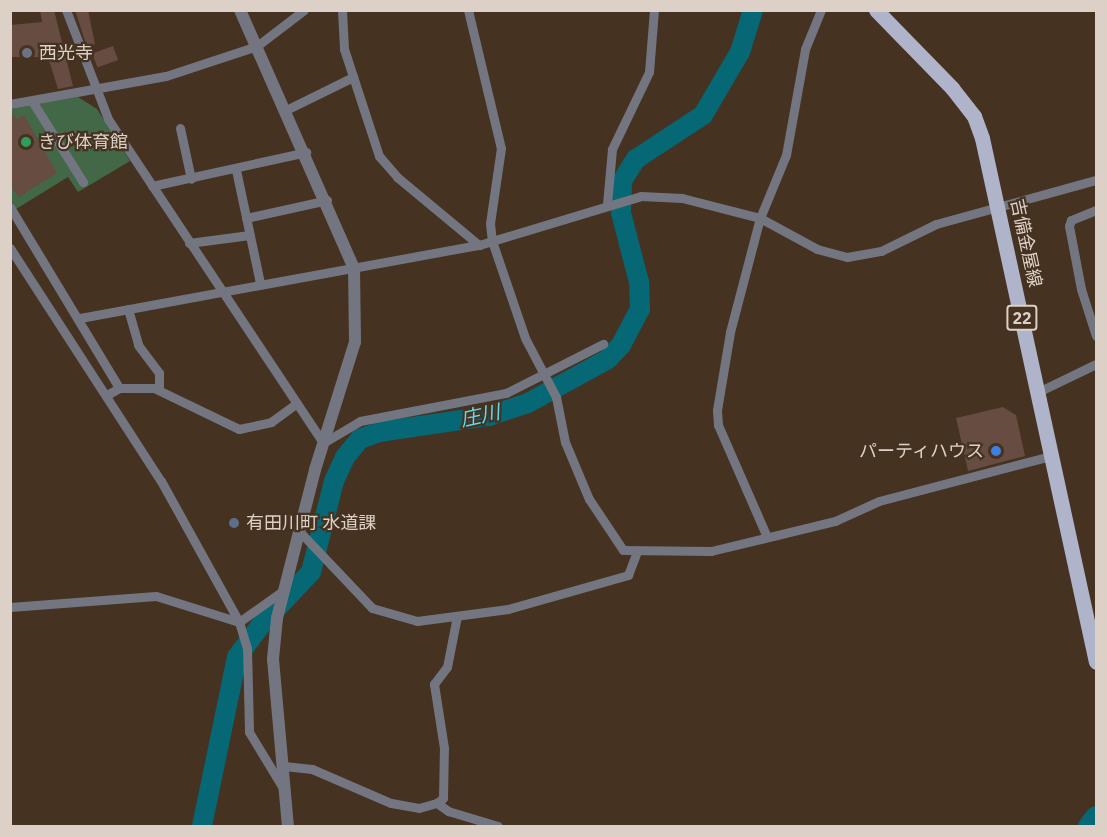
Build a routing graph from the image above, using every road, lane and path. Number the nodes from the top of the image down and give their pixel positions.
1 (66, 10) edge
2 (240, 10) edge
3 (304, 10) edge
4 (342, 10) edge
5 (468, 10) edge
6 (654, 10) edge
7 (821, 10) edge
8 (876, 10) edge
9 (257, 46) junction
10 (353, 77) junction
11 (96, 90) junction
12 (32, 101) junction
13 (10, 104) edge
14 (286, 110) junction
15 (180, 128) dead end
16 (306, 152) junction
17 (236, 170) junction
18 (191, 178) junction
19 (1096, 180) edge
20 (83, 182) dead end
21 (152, 186) junction
22 (327, 200) junction
23 (607, 204) junction
24 (10, 207) edge
25 (999, 208) junction
26 (1096, 210) edge
27 (246, 218) junction
28 (760, 218) junction
29 (249, 235) junction
30 (492, 241) junction
31 (189, 243) junction
32 (479, 244) junction
33 (10, 248) edge
34 (354, 268) junction
35 (260, 283) junction
36 (219, 289) junction
37 (128, 309) junction
38 (80, 318) junction
39 (1096, 336) edge
40 (603, 344) dead end
41 (1096, 364) edge
42 (547, 375) junction
43 (119, 388) junction
44 (159, 390) junction
45 (1038, 392) junction
46 (107, 395) junction
47 (294, 405) junction
48 (323, 443) junction
49 (1052, 456) junction
50 (299, 531) junction
51 (767, 537) junction
52 (636, 554) junction
53 (281, 592) junction
54 (10, 608) edge
55 (457, 616) junction
56 (239, 622) junction
57 (1096, 662) edge
58 (284, 765) junction
59 (286, 794) junction
60 (437, 803) junction
61 (288, 826) edge
62 (295, 826) edge
63 (498, 826) edge

1 - 11 street
2 - 9 street
3 - 9 street
4 - 10 street
5 - 30 street
6 - 23 street
7 - 28 street
8 - 25 main road, 吉備金屋線 / 22
9 - 11 street
9 - 14 street
10 - 14 street
10 - 32 street
11 - 12 street
11 - 21 street
12 - 13 street
12 - 20 street
14 - 16 street
15 - 18 street
16 - 17 street
16 - 22 street
17 - 18 street
17 - 27 street
18 - 21 street
19 - 25 street
21 - 31 street
22 - 27 street
22 - 34 street
23 - 28 street
23 - 30 street
24 - 38 street
25 - 28 street
25 - 45 main road, 吉備金屋線 / 22
26 - 39 street
27 - 29 street
28 - 51 street
29 - 31 street
29 - 35 street
30 - 32 street
30 - 42 street
31 - 36 street
32 - 34 street
33 - 46 street
34 - 35 street
34 - 48 street
35 - 36 street
36 - 37 street
36 - 47 street
37 - 38 street
37 - 44 street
38 - 43 street
40 - 42 street
41 - 45 street
42 - 48 street
42 - 52 street
43 - 44 street
43 - 46 street
44 - 47 street
45 - 49 main road, 吉備金屋線 / 22
46 - 56 street
47 - 48 street
48 - 50 street
49 - 51 street
49 - 57 main road, 吉備金屋線 / 22
50 - 53 street
50 - 55 street
51 - 52 street
52 - 55 street
53 - 56 street
53 - 58 street
54 - 56 street
55 - 60 street
56 - 59 street
58 - 59 street
58 - 60 street
59 - 61 street
59 - 62 street
60 - 63 street

